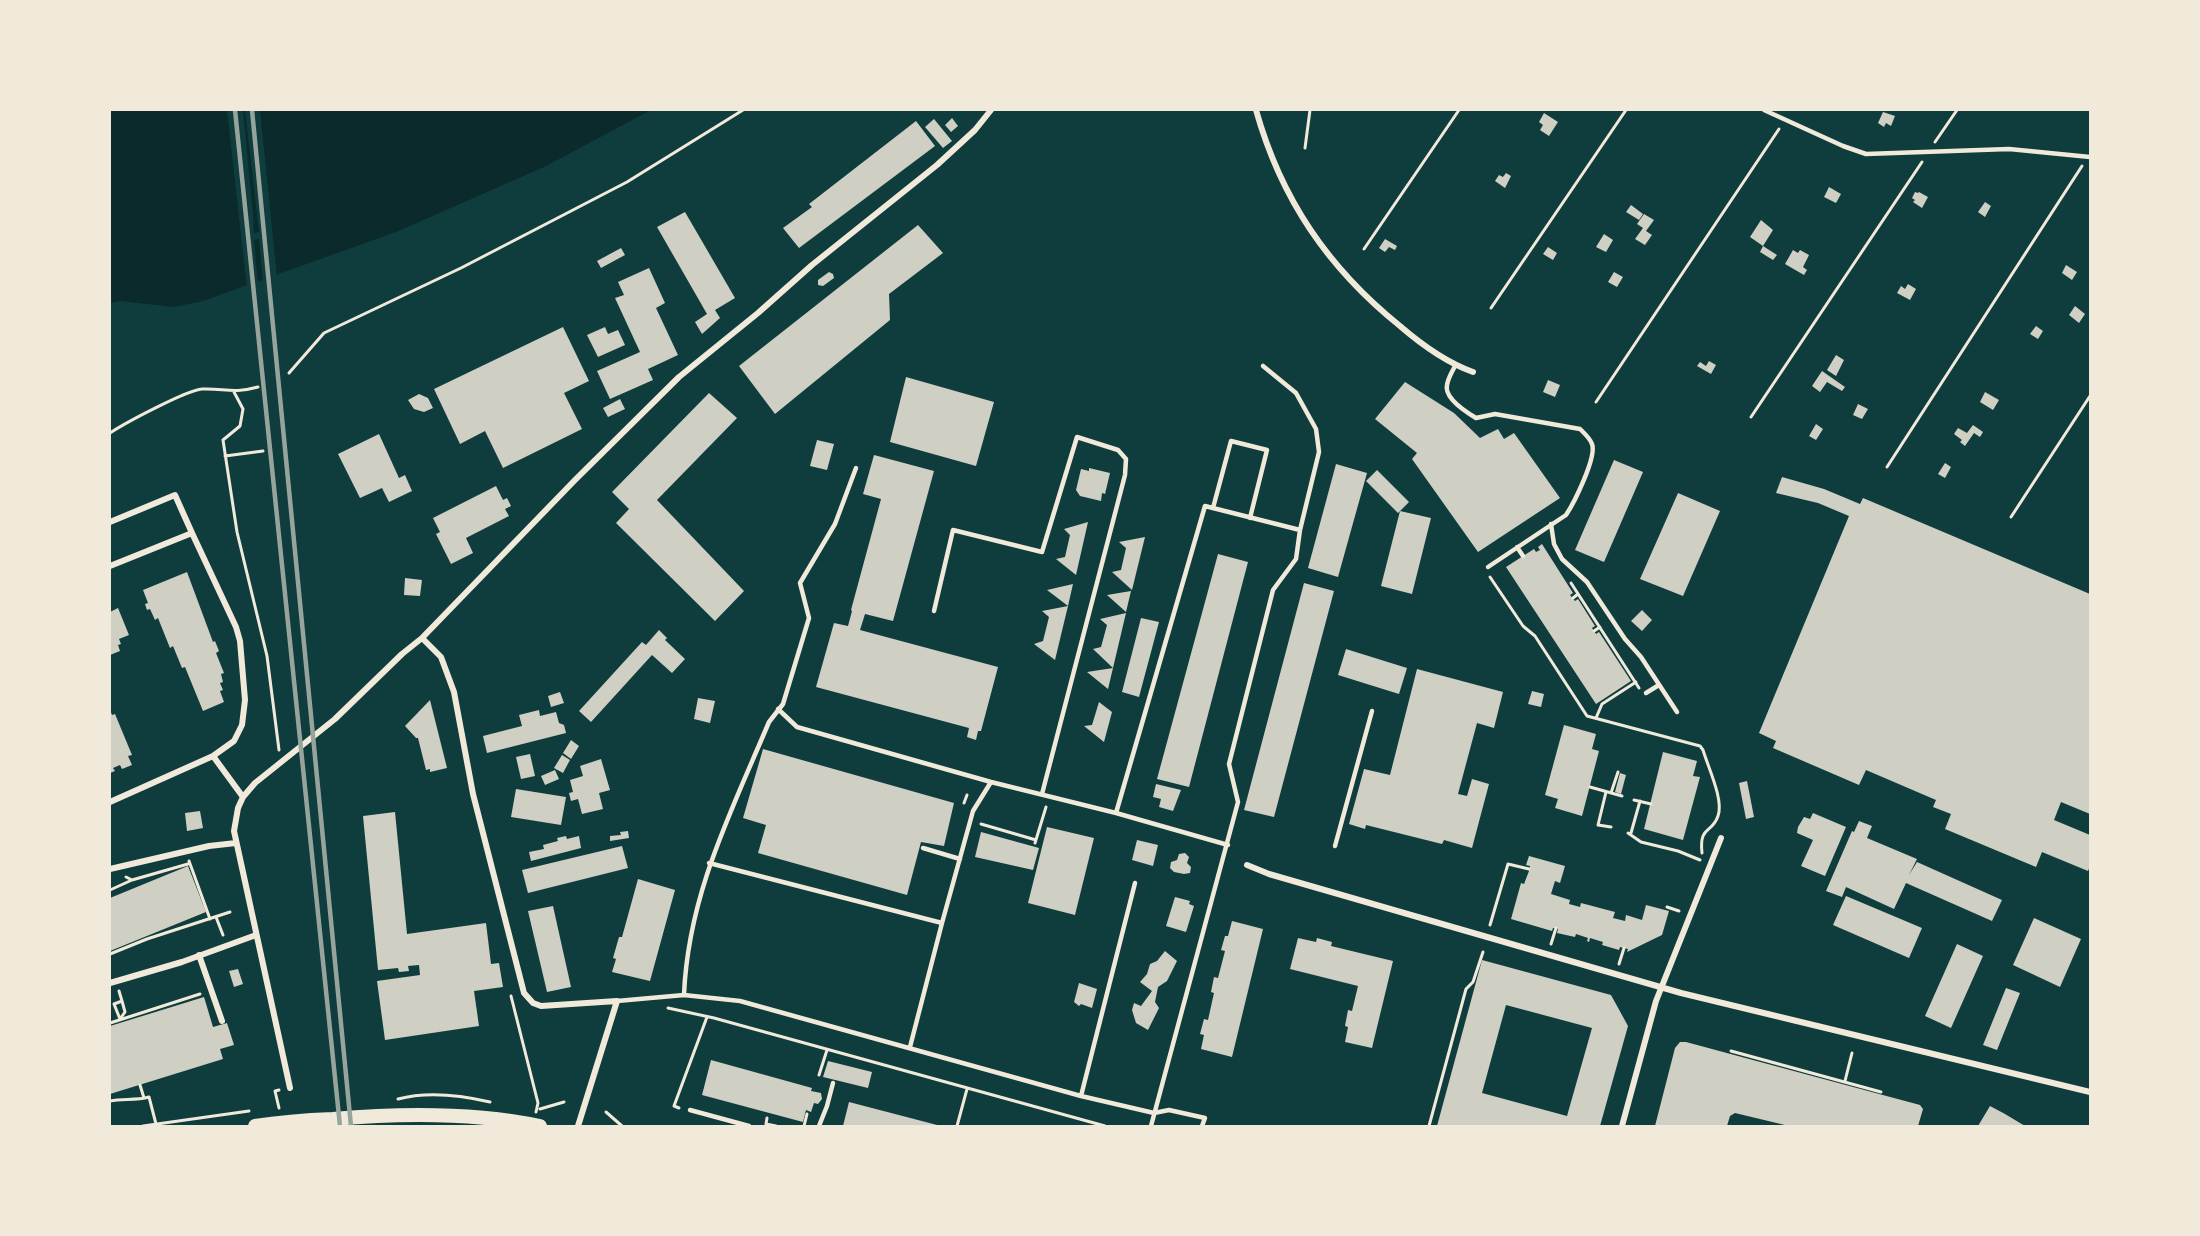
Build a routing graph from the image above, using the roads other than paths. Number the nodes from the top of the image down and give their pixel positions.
1 (991, 110) edge
2 (1256, 110) edge
3 (1764, 110) edge
4 (2090, 157) edge
5 (1263, 366) dead end
6 (1455, 366) junction
7 (1473, 372) dead end
8 (856, 468) dead end
9 (1213, 508) junction
10 (1250, 518) junction
11 (110, 522) edge
12 (1551, 524) junction
13 (1300, 530) junction
14 (192, 533) junction
15 (1517, 547) junction
16 (1523, 556) dead end
17 (110, 566) edge
18 (1486, 568) road end
19 (934, 611) dead end
20 (422, 638) junction
21 (1659, 685) junction
22 (1645, 694) road end
23 (778, 710) junction
24 (1372, 711) dead end
25 (1677, 712) dead end
26 (213, 756) junction
27 (991, 782) junction
28 (1042, 794) junction
29 (243, 797) junction
30 (110, 802) edge
31 (1116, 813) junction
32 (1721, 838) dead end
33 (236, 843) junction
34 (1228, 845) junction
35 (1335, 846) dead end
36 (923, 848) dead end
37 (960, 859) junction
38 (709, 862) junction
39 (1247, 865) dead end
40 (110, 869) edge
41 (1136, 883) dead end
42 (942, 923) junction
43 (256, 934) junction
44 (200, 955) junction
45 (113, 982) edge
46 (1661, 987) junction
47 (684, 995) junction
48 (617, 1001) junction
49 (222, 1021) dead end
50 (910, 1047) junction
51 (833, 1083) dead end
52 (290, 1088) dead end
53 (2091, 1092) edge
54 (1081, 1096) junction
55 (690, 1110) dead end
56 (1154, 1113) junction
57 (255, 1126) edge
58 (540, 1126) edge
59 (578, 1126) edge
60 (749, 1126) edge
61 (819, 1126) edge
62 (1151, 1126) edge
63 (1202, 1126) edge
64 (1622, 1126) edge

1 - 20 street
2 - 6 street
3 - 4 lane
5 - 13 lane
6 - 7 street
6 - 12 lane
8 - 23 lane
9 - 10 lane
9 - 10 lane
9 - 31 lane
10 - 13 lane
11 - 14 street
12 - 15 lane
12 - 21 lane
13 - 34 lane
14 - 17 street
14 - 26 street
15 - 16 lane
15 - 18 lane
19 - 28 lane
20 - 29 street
20 - 48 street
21 - 22 lane
21 - 25 lane
23 - 27 lane
23 - 38 lane
24 - 35 lane
26 - 29 street
26 - 30 street
27 - 28 lane
27 - 37 lane
28 - 31 lane
29 - 33 street
31 - 34 lane
32 - 46 street
33 - 40 street
33 - 43 street
34 - 56 lane
36 - 37 lane
37 - 42 lane
38 - 42 lane
38 - 47 lane
39 - 46 street
41 - 54 lane
42 - 50 lane
43 - 44 street
43 - 52 street
44 - 45 street
44 - 49 street
46 - 53 street
46 - 64 street
47 - 48 lane
47 - 50 lane
48 - 59 street
50 - 54 lane
51 - 61 lane
54 - 56 lane
55 - 60 lane
56 - 62 lane
56 - 63 lane
57 - 58 main road

